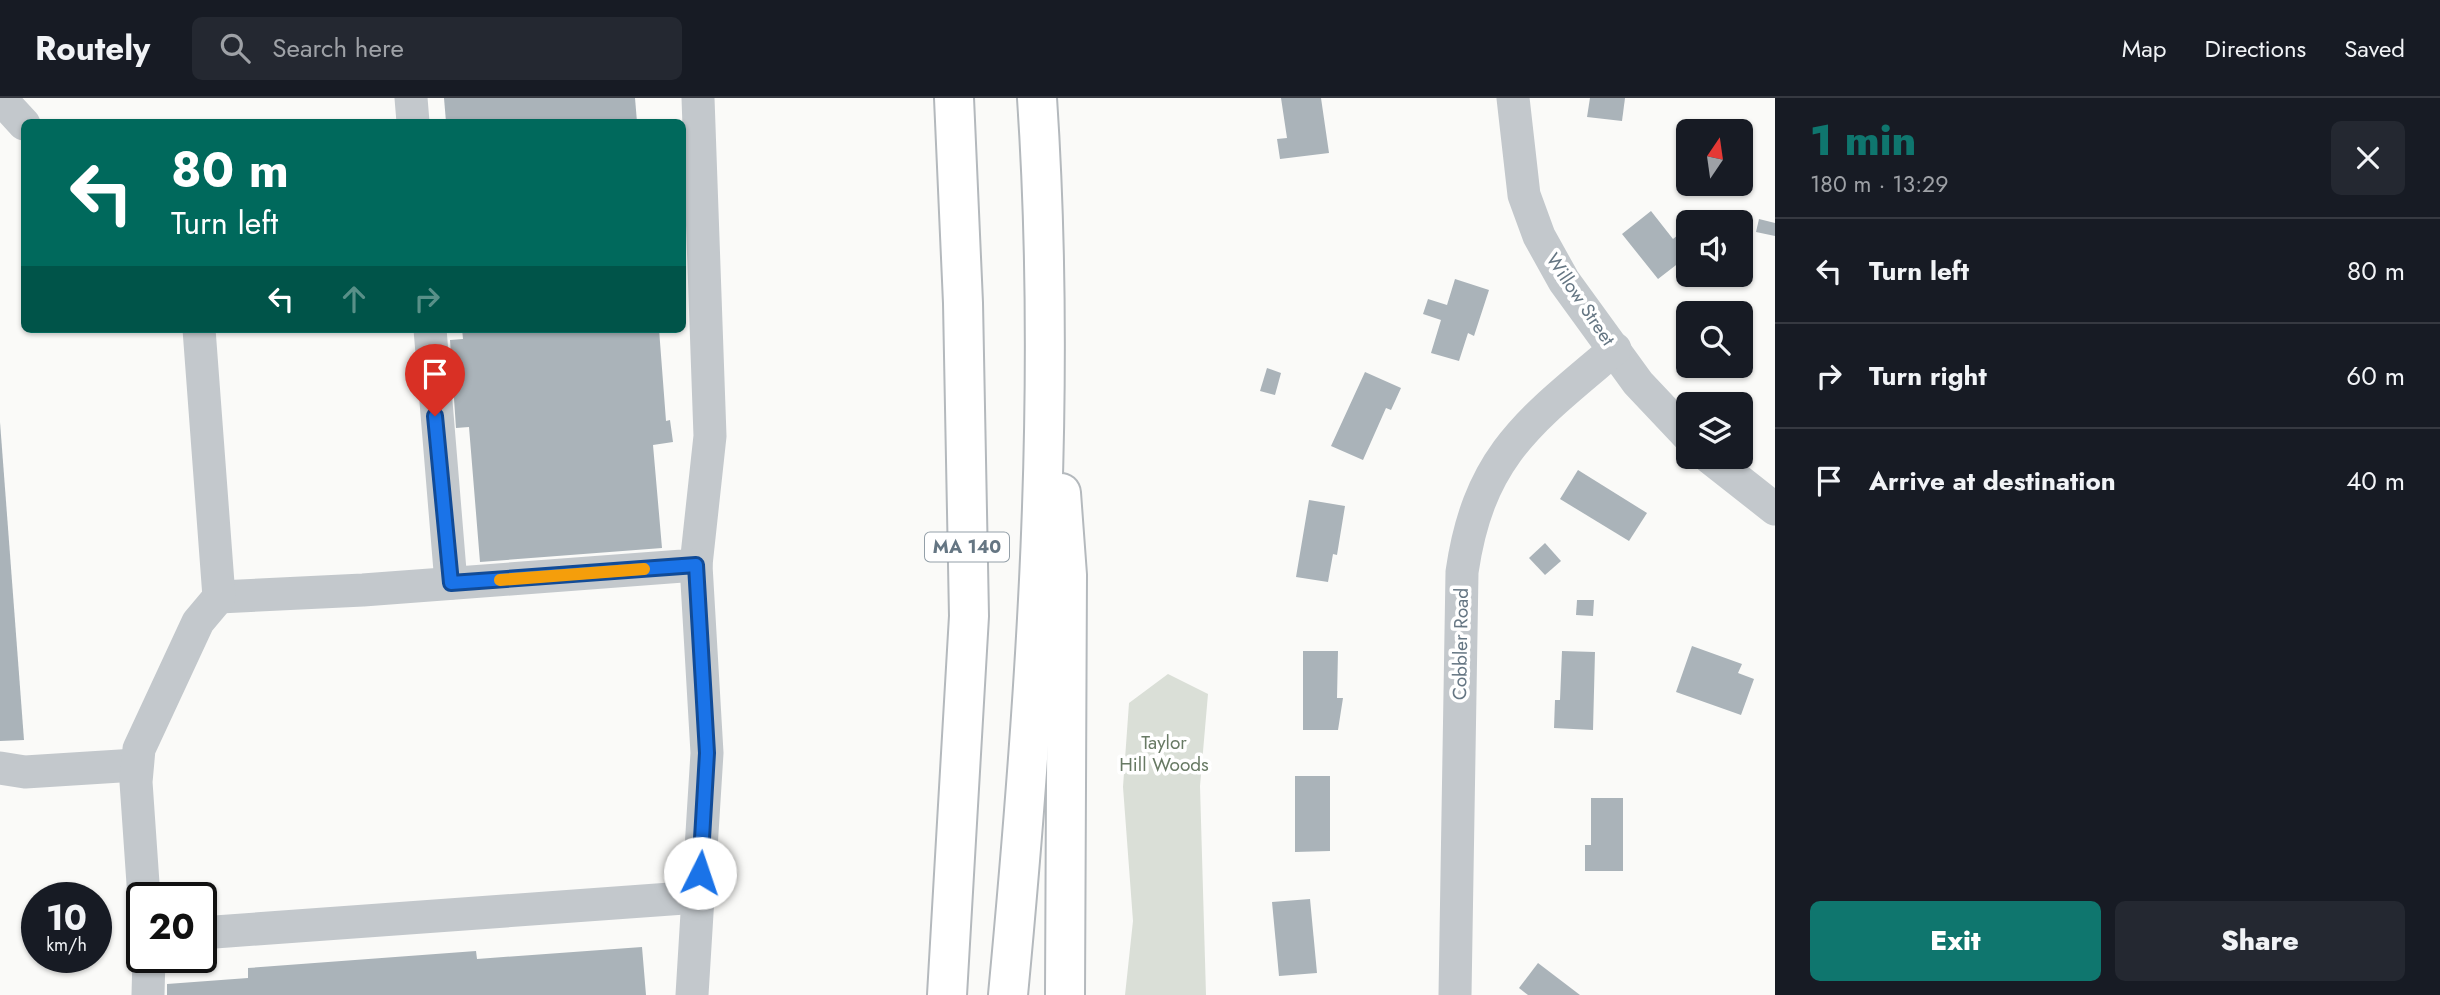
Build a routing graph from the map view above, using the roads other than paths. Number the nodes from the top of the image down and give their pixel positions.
1 (0, 98) edge
2 (411, 98) edge
3 (698, 98) edge
4 (954, 98) edge
5 (1037, 98) edge
6 (1513, 98) edge
7 (413, 119) edge
8 (21, 121) edge
9 (199, 333) edge
10 (429, 333) edge
11 (1615, 349) junction
12 (1046, 356) junction
13 (1676, 423) edge
14 (1724, 469) edge
15 (1775, 509) edge
16 (696, 565) junction
17 (451, 583) junction
18 (219, 597) junction
19 (136, 765) junction
20 (0, 768) edge
21 (143, 882) edge
22 (698, 897) junction
23 (217, 932) edge
24 (149, 973) edge
25 (148, 995) edge
26 (692, 995) edge
27 (947, 995) edge
28 (1008, 995) edge
29 (1065, 995) edge
30 (1455, 995) edge

1 - 8 street
2 - 7 street
3 - 16 street
4 - 27 highway, MA 140
5 - 12 highway
6 - 11 street, Willow Street
9 - 18 street
10 - 17 street
11 - 13 street, Willow Street
11 - 30 street, Cobbler Road
12 - 28 highway
12 - 29 highway
14 - 15 street
16 - 17 street
16 - 22 street
17 - 18 street
18 - 19 street
19 - 20 street
19 - 21 street
22 - 23 street
22 - 26 street
24 - 25 street

